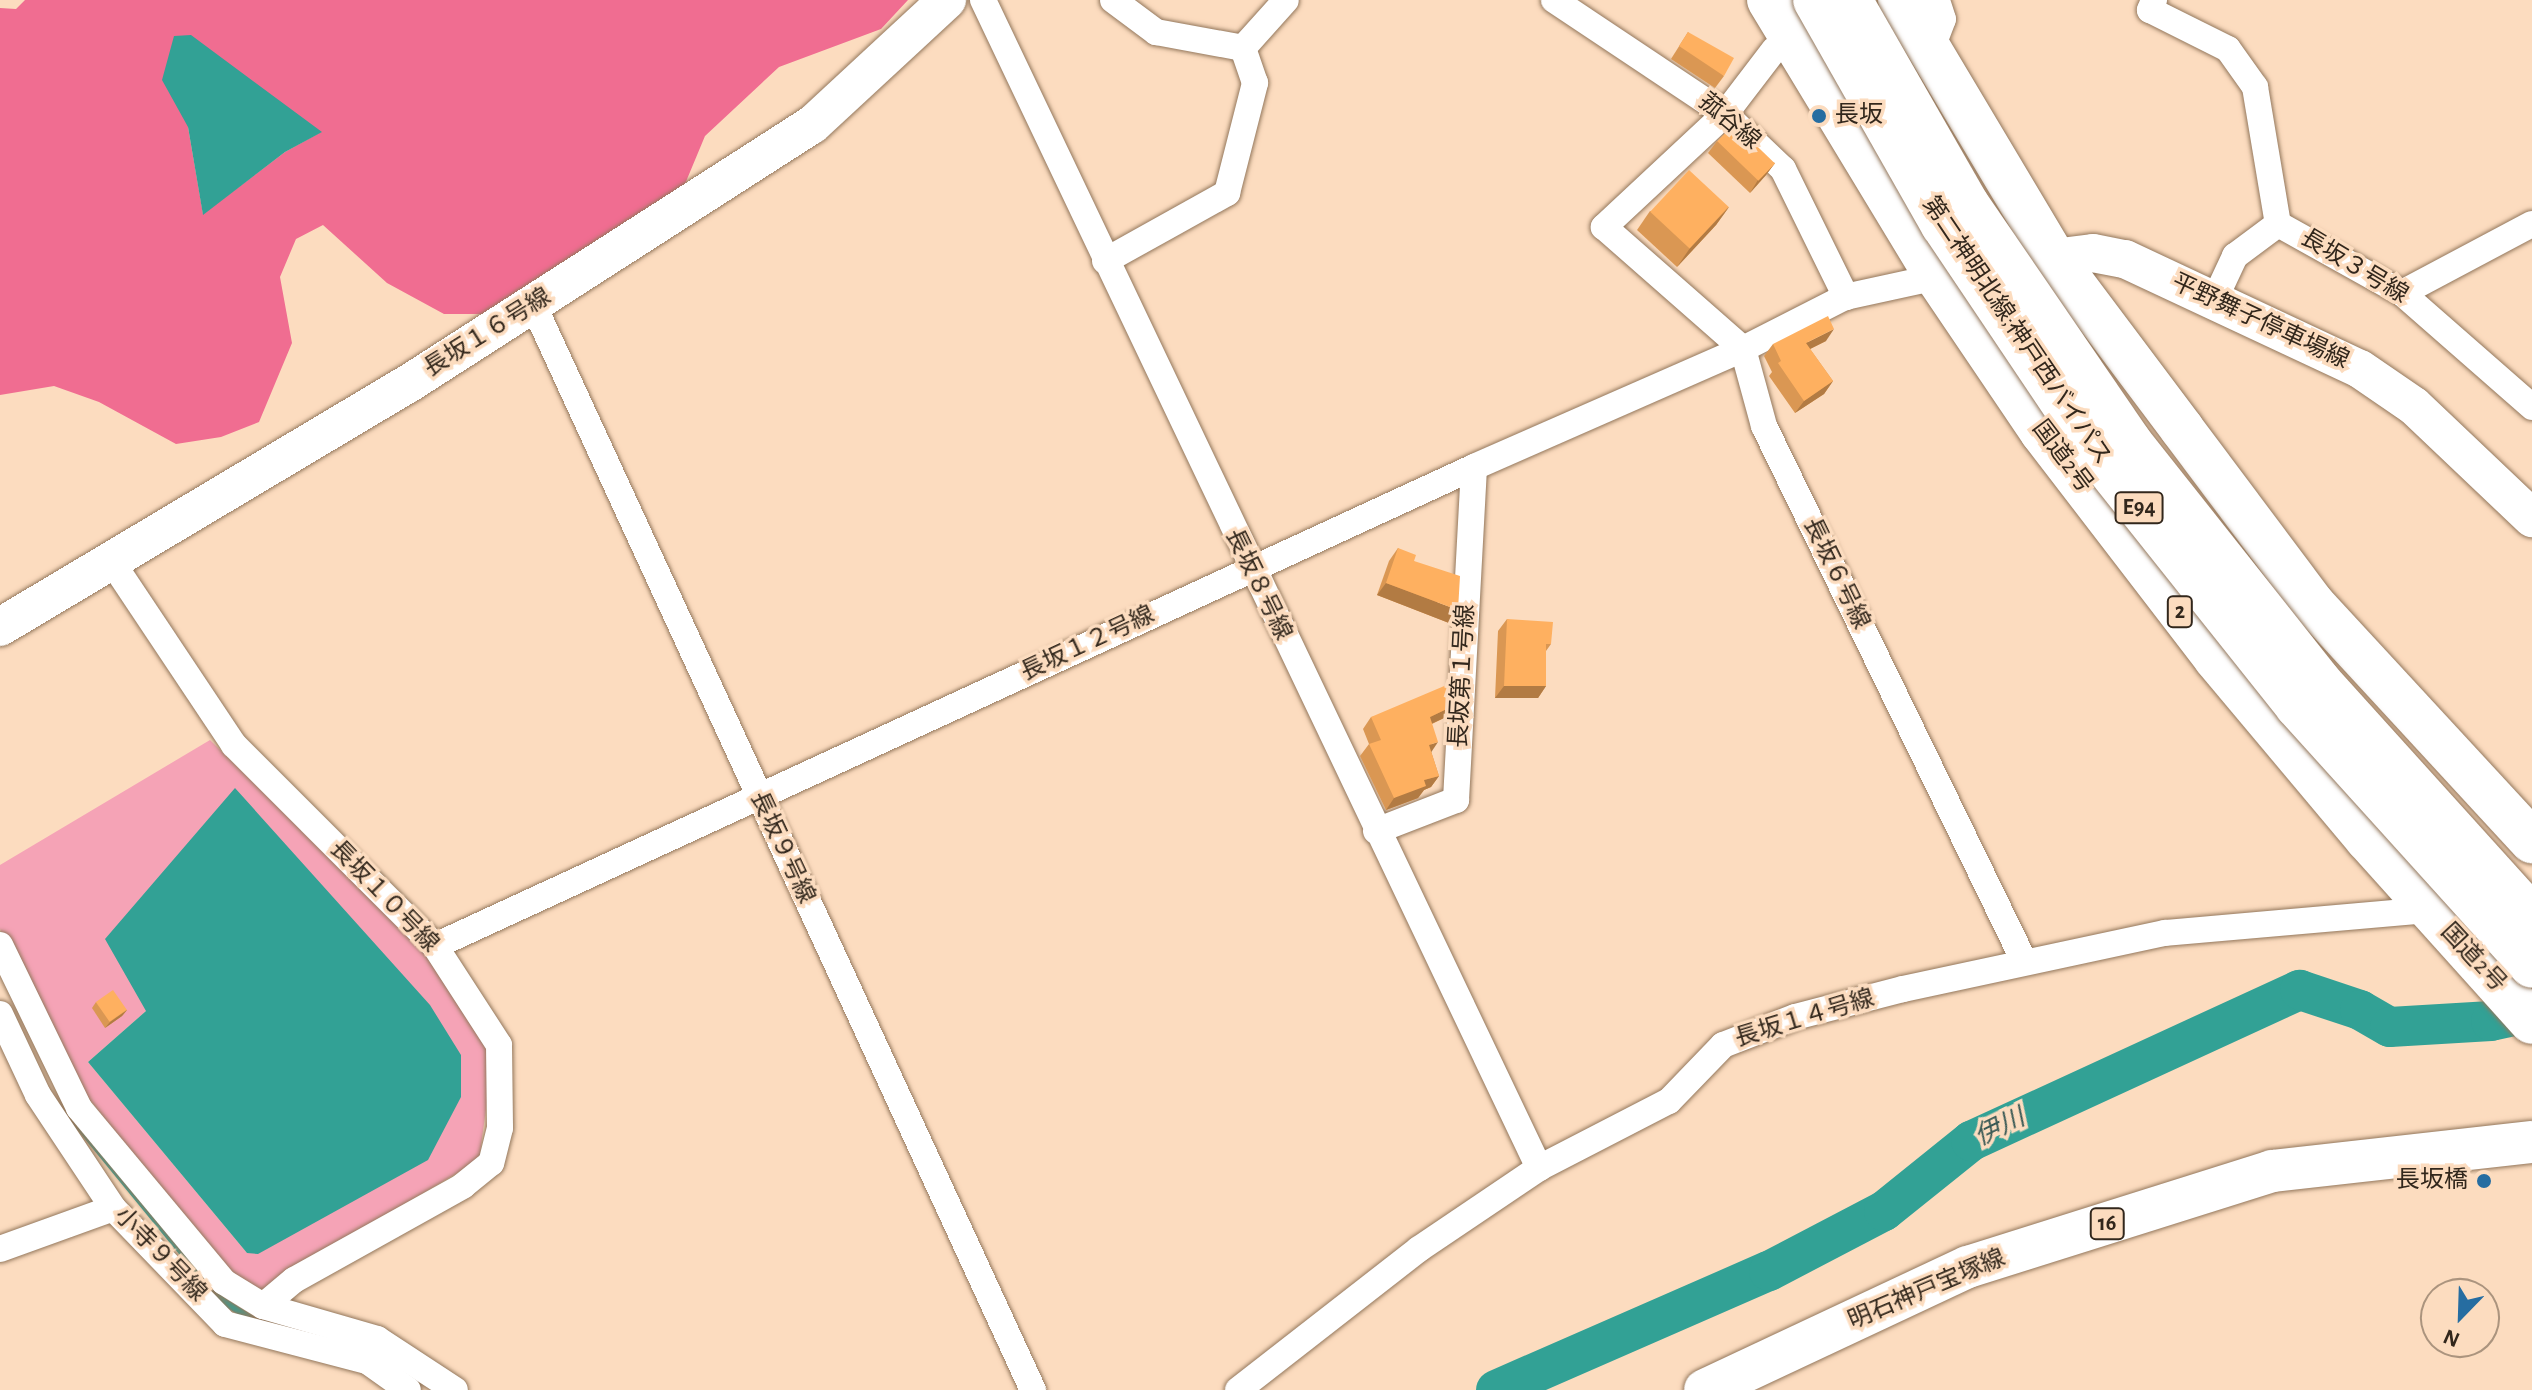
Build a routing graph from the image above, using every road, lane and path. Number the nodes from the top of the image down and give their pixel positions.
1 (947, 0) edge
2 (983, 0) edge
3 (1113, 0) edge
4 (1286, 0) edge
5 (1554, 0) edge
6 (1850, 0) edge
7 (1900, 0) edge
8 (1937, 0) edge
9 (2154, 0) edge
10 (1799, 5) edge
11 (1243, 48) junction
12 (1774, 50) dead end
13 (1930, 53) junction
14 (1725, 114) junction
15 (2278, 224) junction
16 (2532, 224) edge
17 (2053, 257) junction
18 (1105, 261) junction
19 (1937, 277) junction
20 (2402, 293) junction
21 (1846, 297) junction
22 (2214, 301) junction
23 (533, 304) junction
24 (1743, 349) junction
25 (2532, 407) edge
26 (1474, 467) junction
27 (2532, 518) edge
28 (112, 562) junction
29 (1250, 570) junction
30 (0, 627) edge
31 (758, 796) junction
32 (1376, 831) junction
33 (2532, 841) edge
34 (2532, 917) edge
35 (2437, 920) junction
36 (0, 945) edge
37 (435, 946) junction
38 (2024, 961) junction
39 (2532, 966) edge
40 (0, 1014) edge
41 (2532, 1022) edge
42 (36, 1056) junction
43 (2532, 1142) edge
44 (1539, 1168) junction
45 (113, 1208) junction
46 (0, 1249) edge
47 (263, 1306) junction
48 (408, 1390) edge
49 (455, 1390) edge
50 (1033, 1390) edge
51 (1238, 1390) edge
52 (1705, 1390) edge

1 - 23 street, 長坂１６号線
2 - 18 street, 長坂８号線
3 - 11 street
4 - 11 street
5 - 14 street, 菰谷線
6 - 34 highway, 第二神明北線;神戸西バイパス / E94, bridge
7 - 13 highway
8 - 13 street
9 - 15 street, 長坂３号線
10 - 19 highway, 国道2号 / 2
10 - 39 highway, 第二神明北線;神戸西バイパス / E94, bridge
11 - 18 street
12 - 14 street
13 - 17 highway
14 - 21 street, 菰谷線
14 - 24 street
15 - 20 street, 長坂３号線
15 - 22 street
16 - 20 street
17 - 19 street, 平野舞子停車場線
17 - 22 street, 平野舞子停車場線
17 - 33 highway
18 - 29 street, 長坂８号線
19 - 21 street, 長坂１２号線
19 - 35 highway, 国道2号 / 2
20 - 25 street, 長坂３号線
21 - 24 street, 長坂１２号線
22 - 27 street, 平野舞子停車場線
23 - 28 street, 長坂１６号線
23 - 31 street, 長坂９号線
24 - 26 street, 長坂１２号線
24 - 38 street, 長坂６号線
26 - 29 street, 長坂１２号線
26 - 32 street, 長坂第１号線
28 - 30 street, 長坂１６号線
28 - 37 street, 長坂１０号線
29 - 31 street, 長坂１２号線
29 - 32 street, 長坂８号線
31 - 37 street, 長坂１２号線
31 - 50 street, 長坂９号線
32 - 44 street, 長坂８号線
35 - 38 street, 長坂１４号線
35 - 41 highway, 国道2号 / 2
36 - 42 street
37 - 47 street, 長坂１０号線
38 - 44 street, 長坂１４号線
40 - 42 street, 小寺９号線
42 - 45 street, 小寺９号線
42 - 47 street
43 - 52 main road, 明石神戸宝塚線 / 16
44 - 51 street, 長坂１４号線
45 - 46 street
45 - 48 street, 小寺９号線
47 - 49 street

